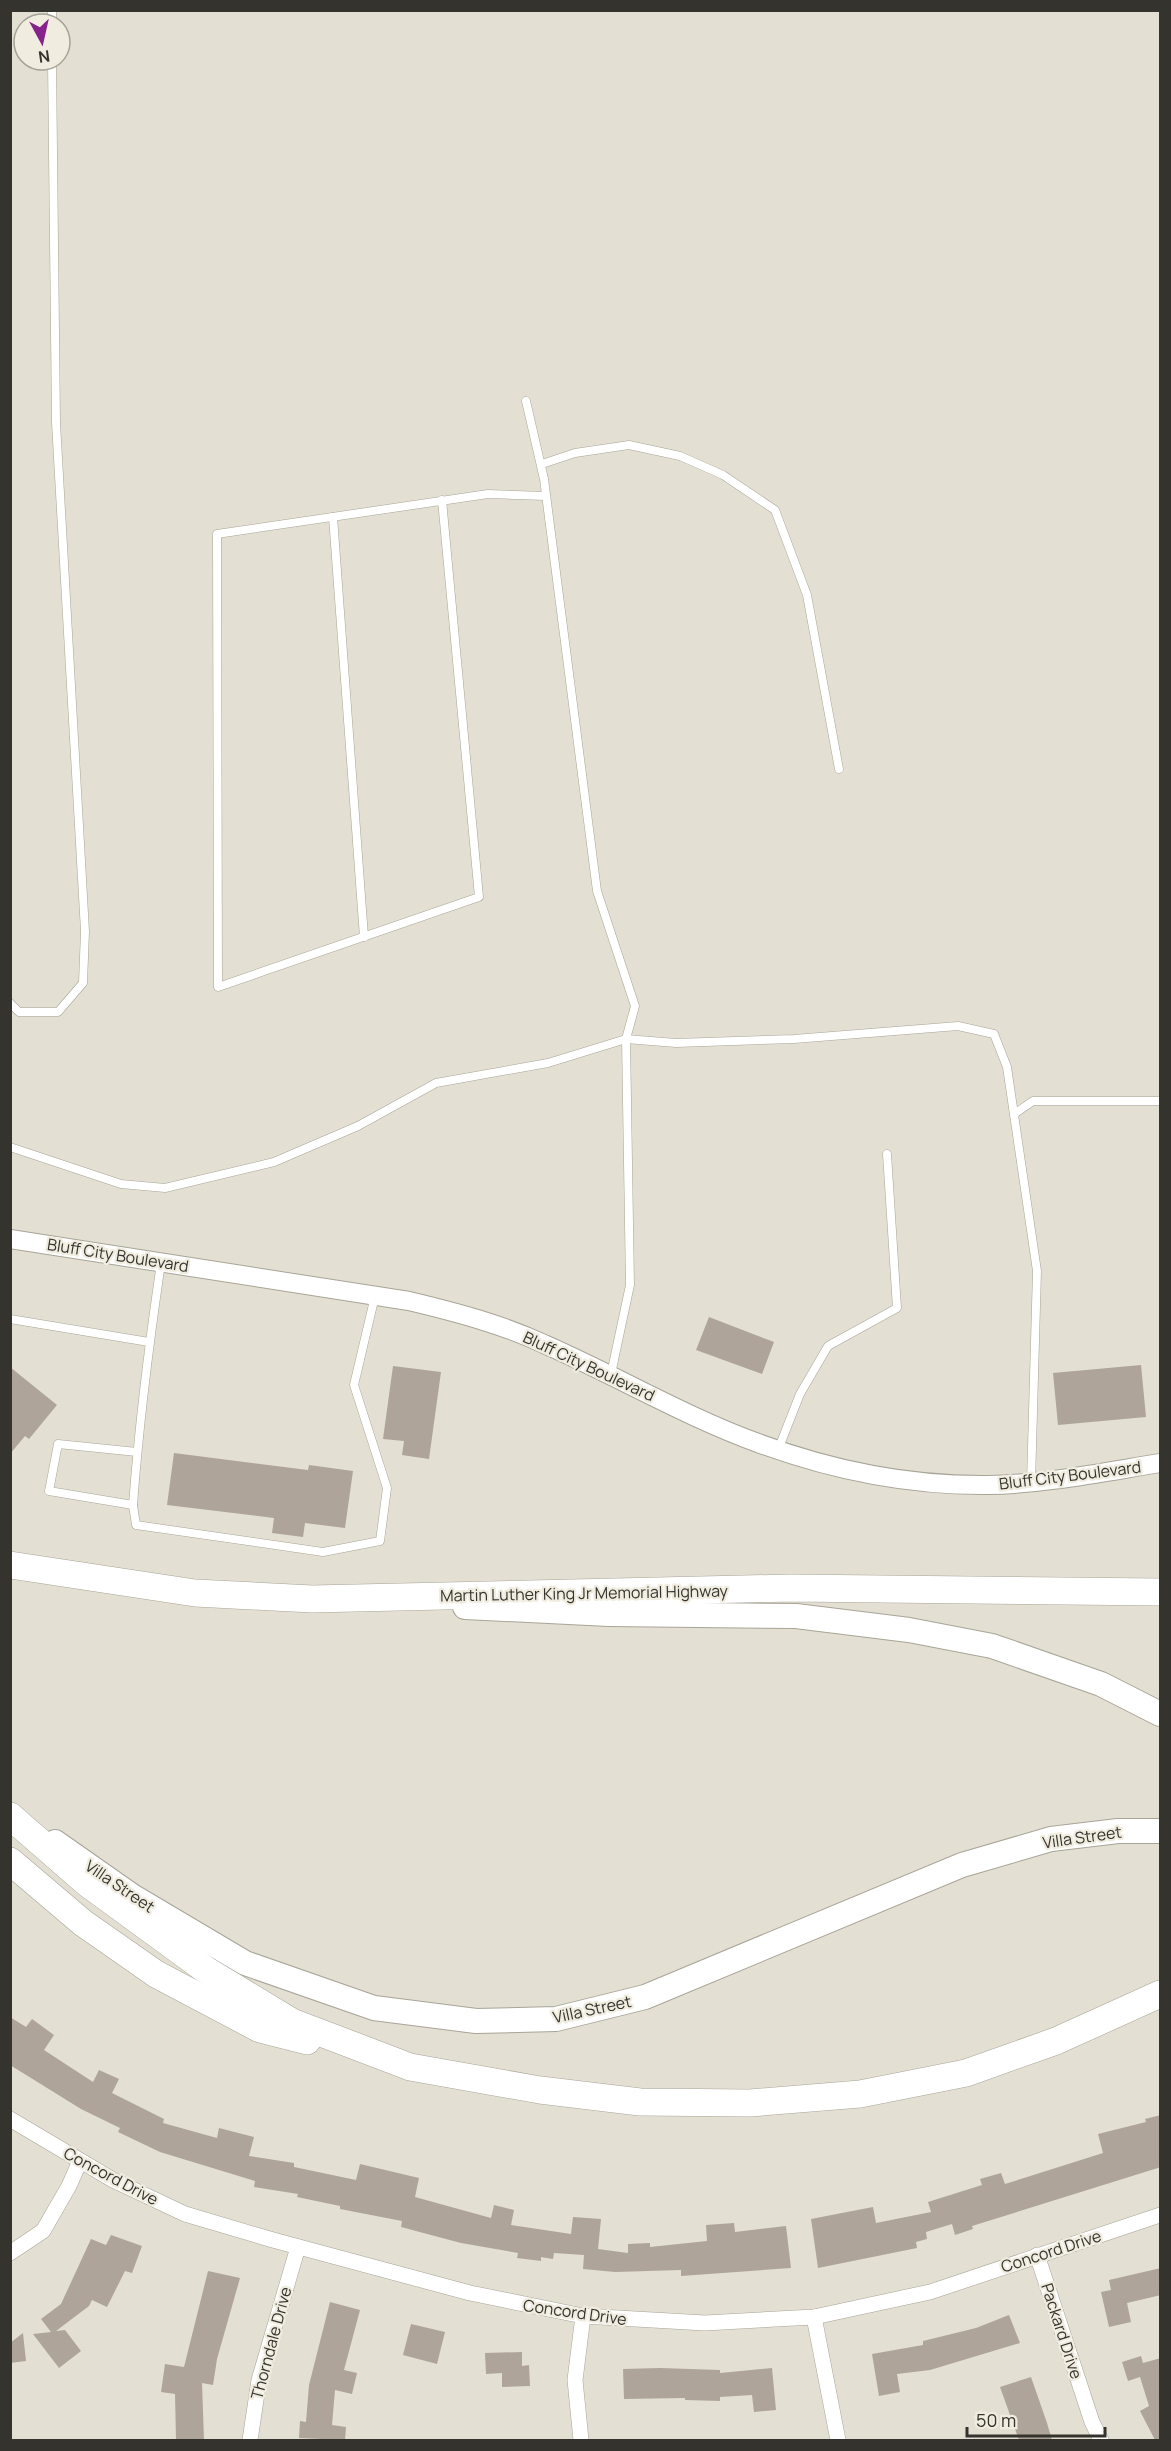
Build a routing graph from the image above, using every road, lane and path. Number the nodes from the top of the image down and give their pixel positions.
1 (52, 72) edge
2 (526, 400) dead end
3 (542, 464) junction
4 (545, 496) junction
5 (442, 500) junction
6 (333, 517) junction
7 (839, 769) dead end
8 (364, 937) junction
9 (10, 1003) edge
10 (626, 1039) junction
11 (1161, 1101) edge
12 (1014, 1114) junction
13 (10, 1147) edge
14 (887, 1155) dead end
15 (10, 1239) edge
16 (161, 1261) junction
17 (375, 1296) junction
18 (10, 1319) edge
19 (149, 1342) junction
20 (610, 1375) junction
21 (778, 1450) junction
22 (137, 1452) junction
23 (1161, 1463) edge
24 (1031, 1482) junction
25 (133, 1505) junction
26 (10, 1565) edge
27 (1161, 1592) edge
28 (312, 1599) junction
29 (1161, 1714) edge
30 (10, 1810) edge
31 (10, 1816) edge
32 (1161, 1831) edge
33 (10, 1861) edge
34 (1161, 1994) edge
35 (410, 2067) junction
36 (10, 2119) edge
37 (80, 2162) junction
38 (1161, 2215) edge
39 (297, 2247) junction
40 (10, 2253) edge
41 (1037, 2255) junction
42 (583, 2316) junction
43 (814, 2317) junction
44 (250, 2440) edge
45 (581, 2440) edge
46 (838, 2440) edge
47 (1101, 2440) edge

1 - 9 lane
2 - 3 lane
3 - 4 lane
3 - 7 lane
4 - 5 lane
4 - 10 lane
5 - 6 lane
5 - 8 lane
6 - 8 lane
6 - 8 lane
10 - 12 lane
10 - 13 lane
10 - 20 lane
11 - 12 lane
12 - 24 lane
14 - 21 lane
15 - 16 street, Bluff City Boulevard
16 - 17 street, Bluff City Boulevard
16 - 19 lane
17 - 20 street, Bluff City Boulevard
17 - 25 lane
18 - 19 lane
19 - 22 lane
20 - 21 street, Bluff City Boulevard
21 - 24 street, Bluff City Boulevard
22 - 25 lane
22 - 25 lane
23 - 24 street, Bluff City Boulevard
26 - 28 highway, Martin Luther King Jr Memorial Highway
27 - 28 highway, Martin Luther King Jr Memorial Highway
28 - 29 main road
30 - 32 main road, Villa Street
31 - 35 highway
33 - 35 highway
34 - 35 highway
36 - 37 street, Concord Drive
37 - 39 street, Concord Drive
37 - 40 street
38 - 41 street, Concord Drive
39 - 42 street, Concord Drive
39 - 44 street, Thorndale Drive
41 - 43 street, Concord Drive
41 - 47 street, Packard Drive
42 - 43 street, Concord Drive
42 - 45 street
43 - 46 street

